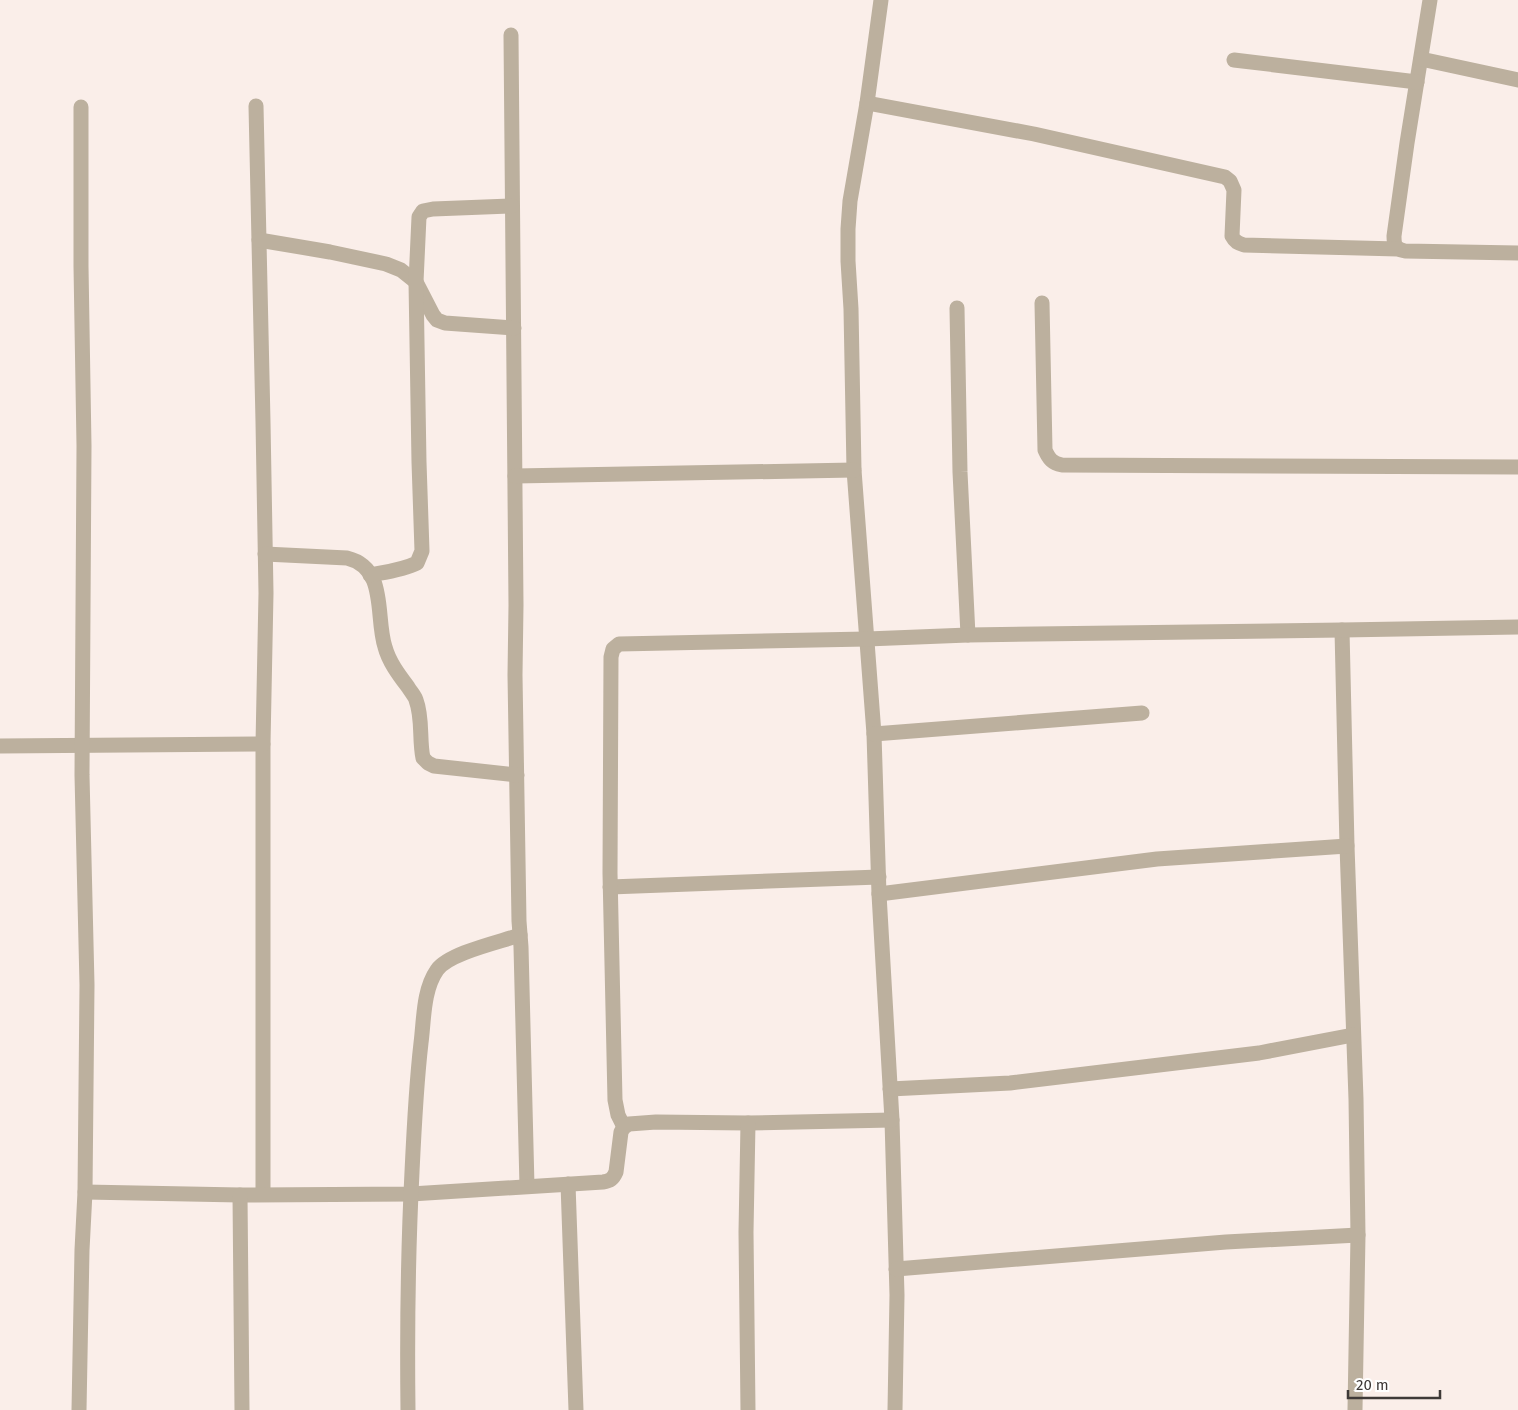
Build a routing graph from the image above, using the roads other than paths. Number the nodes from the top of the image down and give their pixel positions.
1 (881, 0) edge
2 (1430, 0) edge
3 (511, 35) dead end
4 (1421, 59) junction
5 (1234, 60) dead end
6 (1518, 80) edge
7 (1417, 82) junction
8 (867, 103) junction
9 (256, 106) dead end
10 (81, 107) dead end
11 (512, 206) junction
12 (259, 240) junction
13 (1398, 250) junction
14 (1518, 253) edge
15 (416, 282) junction
16 (1042, 303) dead end
17 (957, 308) dead end
18 (514, 328) junction
19 (1518, 467) edge
20 (854, 470) junction
21 (515, 476) junction
22 (265, 554) junction
23 (370, 575) junction
24 (1518, 627) edge
25 (1342, 630) junction
26 (968, 635) junction
27 (867, 639) junction
28 (1142, 713) dead end
29 (874, 734) junction
30 (264, 744) junction
31 (82, 745) junction
32 (0, 746) edge
33 (517, 775) junction
34 (1346, 846) junction
35 (879, 877) junction
36 (610, 886) junction
37 (880, 894) junction
38 (520, 935) junction
39 (1353, 1035) junction
40 (890, 1089) junction
41 (892, 1120) junction
42 (748, 1123) junction
43 (624, 1127) junction
44 (568, 1184) junction
45 (528, 1186) junction
46 (85, 1192) junction
47 (264, 1194) junction
48 (411, 1194) junction
49 (240, 1195) junction
50 (1358, 1235) junction
51 (896, 1269) junction
52 (79, 1410) edge
53 (242, 1410) edge
54 (408, 1410) edge
55 (576, 1410) edge
56 (748, 1410) edge
57 (895, 1410) edge
58 (1355, 1410) edge

1 - 8 street
2 - 4 street
3 - 11 street
4 - 6 street
4 - 7 street
5 - 7 street
7 - 13 street
8 - 13 street
8 - 20 street
9 - 12 street
10 - 31 street
11 - 15 street
11 - 18 street
12 - 15 street
12 - 22 street
13 - 14 street
15 - 18 street
15 - 23 street
16 - 19 street
17 - 26 street
18 - 21 street
20 - 21 street
20 - 27 street
21 - 33 street
22 - 23 street
22 - 30 street
23 - 33 street
24 - 25 street
25 - 26 street
25 - 34 street
26 - 27 street
27 - 29 street
27 - 36 street
28 - 29 street
29 - 35 street
30 - 31 street
30 - 47 street
31 - 32 street
31 - 46 street
33 - 38 street
34 - 37 street
34 - 39 street
35 - 36 street
35 - 37 street
36 - 43 street
37 - 40 street
38 - 45 street
38 - 48 street
39 - 40 street
39 - 50 street
40 - 41 street
41 - 42 street
41 - 51 street
42 - 43 street
42 - 56 street
43 - 44 street
44 - 45 street
44 - 55 street
45 - 48 street
46 - 49 street
46 - 52 street
47 - 48 street
47 - 49 street
48 - 54 street
49 - 53 street
50 - 51 street
50 - 58 street
51 - 57 street

